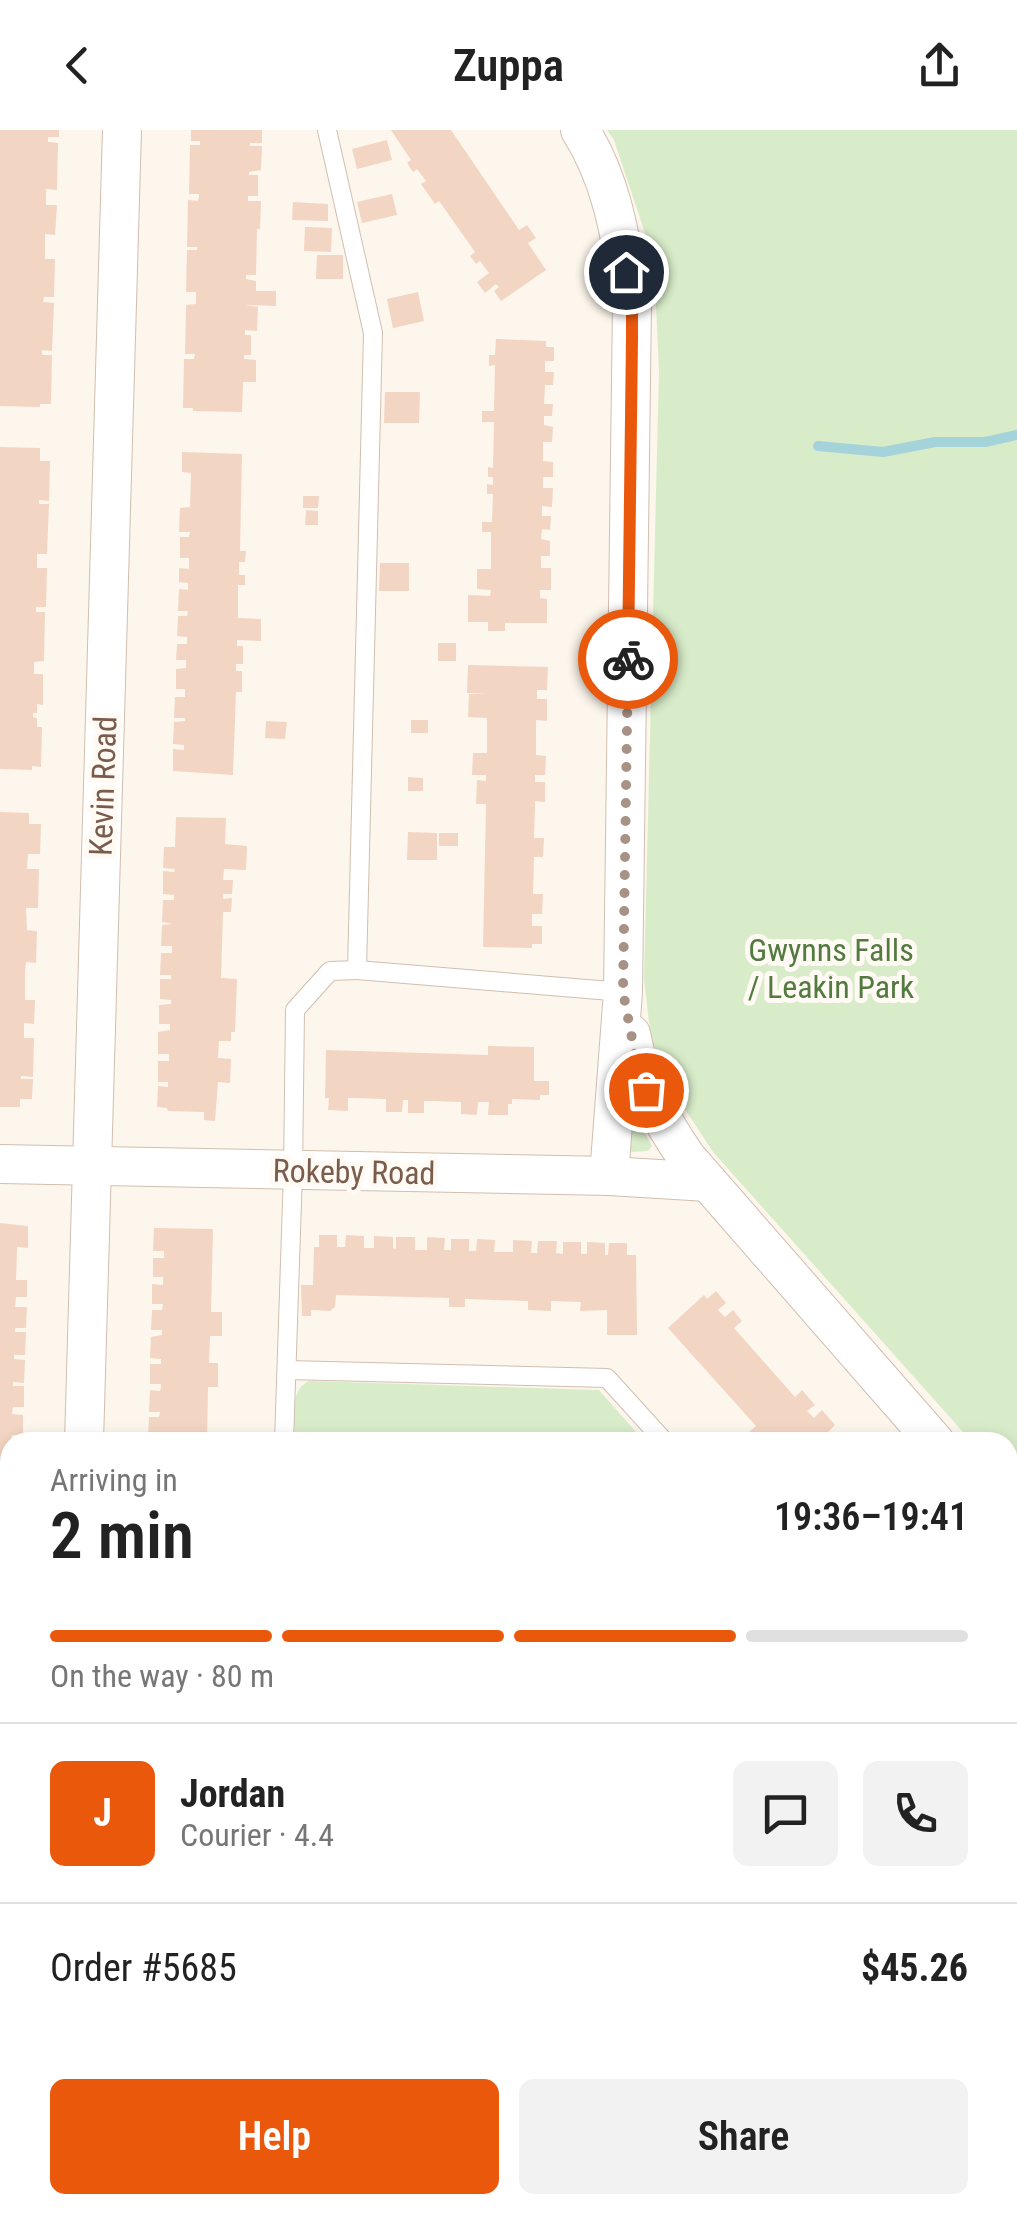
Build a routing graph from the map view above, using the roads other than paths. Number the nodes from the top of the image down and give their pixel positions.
1 (122, 130) edge
2 (327, 130) edge
3 (580, 130) edge
4 (357, 970) junction
5 (623, 992) junction
6 (0, 1164) edge
7 (92, 1167) junction
8 (294, 1172) junction
9 (609, 1176) junction
10 (708, 1182) junction
11 (286, 1370) junction
12 (84, 1432) edge
13 (284, 1432) edge
14 (655, 1432) edge
15 (927, 1432) edge

1 - 7 street, Kevin Road
2 - 4 lane
3 - 5 street
4 - 5 lane
4 - 8 lane
5 - 9 street
5 - 10 street
6 - 7 street, Rokeby Road
7 - 8 street, Rokeby Road
7 - 12 street, Kevin Road
8 - 9 street, Rokeby Road
8 - 11 lane
9 - 10 street, Rokeby Road
10 - 15 street
11 - 13 lane
11 - 14 lane

